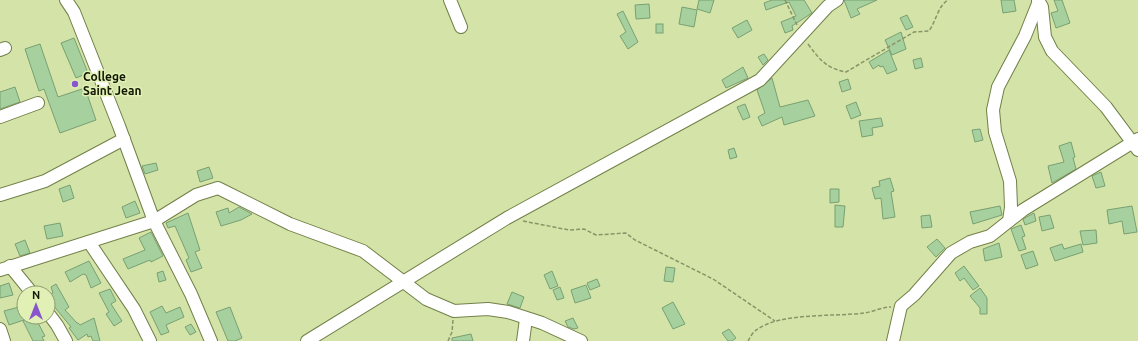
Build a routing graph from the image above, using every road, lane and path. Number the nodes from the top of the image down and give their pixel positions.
1 (66, 0) edge
2 (450, 0) edge
3 (784, 0) edge
4 (837, 0) edge
5 (948, 0) edge
6 (1039, 0) edge
7 (461, 26) dead end
8 (801, 35) junction
9 (38, 102) dead end
10 (0, 117) edge
11 (124, 139) junction
12 (1136, 144) edge
13 (0, 195) edge
14 (507, 218) junction
15 (154, 221) junction
16 (1009, 221) junction
17 (89, 242) junction
18 (5, 268) edge
19 (405, 282) junction
20 (23, 285) edge
21 (901, 306) junction
22 (454, 311) junction
23 (526, 319) junction
24 (775, 321) junction
25 (56, 323) edge
26 (0, 329) edge
27 (4, 341) edge
28 (66, 341) edge
29 (150, 341) edge
30 (211, 341) edge
31 (307, 341) edge
32 (448, 341) edge
33 (523, 341) edge
34 (581, 341) edge
35 (748, 341) edge
36 (893, 341) edge

1 - 11 street
2 - 7 street
3 - 8 path
4 - 8 street
5 - 8 path
6 - 12 street
6 - 16 street
8 - 14 street
9 - 10 street
11 - 13 street
11 - 15 street
12 - 16 street
14 - 19 street
14 - 24 path
15 - 17 street
15 - 19 street
15 - 30 street
16 - 21 street
17 - 18 street
17 - 29 street
18 - 20 street
19 - 22 street
19 - 31 street
21 - 24 path
21 - 36 street
22 - 23 street
22 - 32 path
23 - 33 street
23 - 34 street
24 - 35 path
25 - 28 street
26 - 27 street

